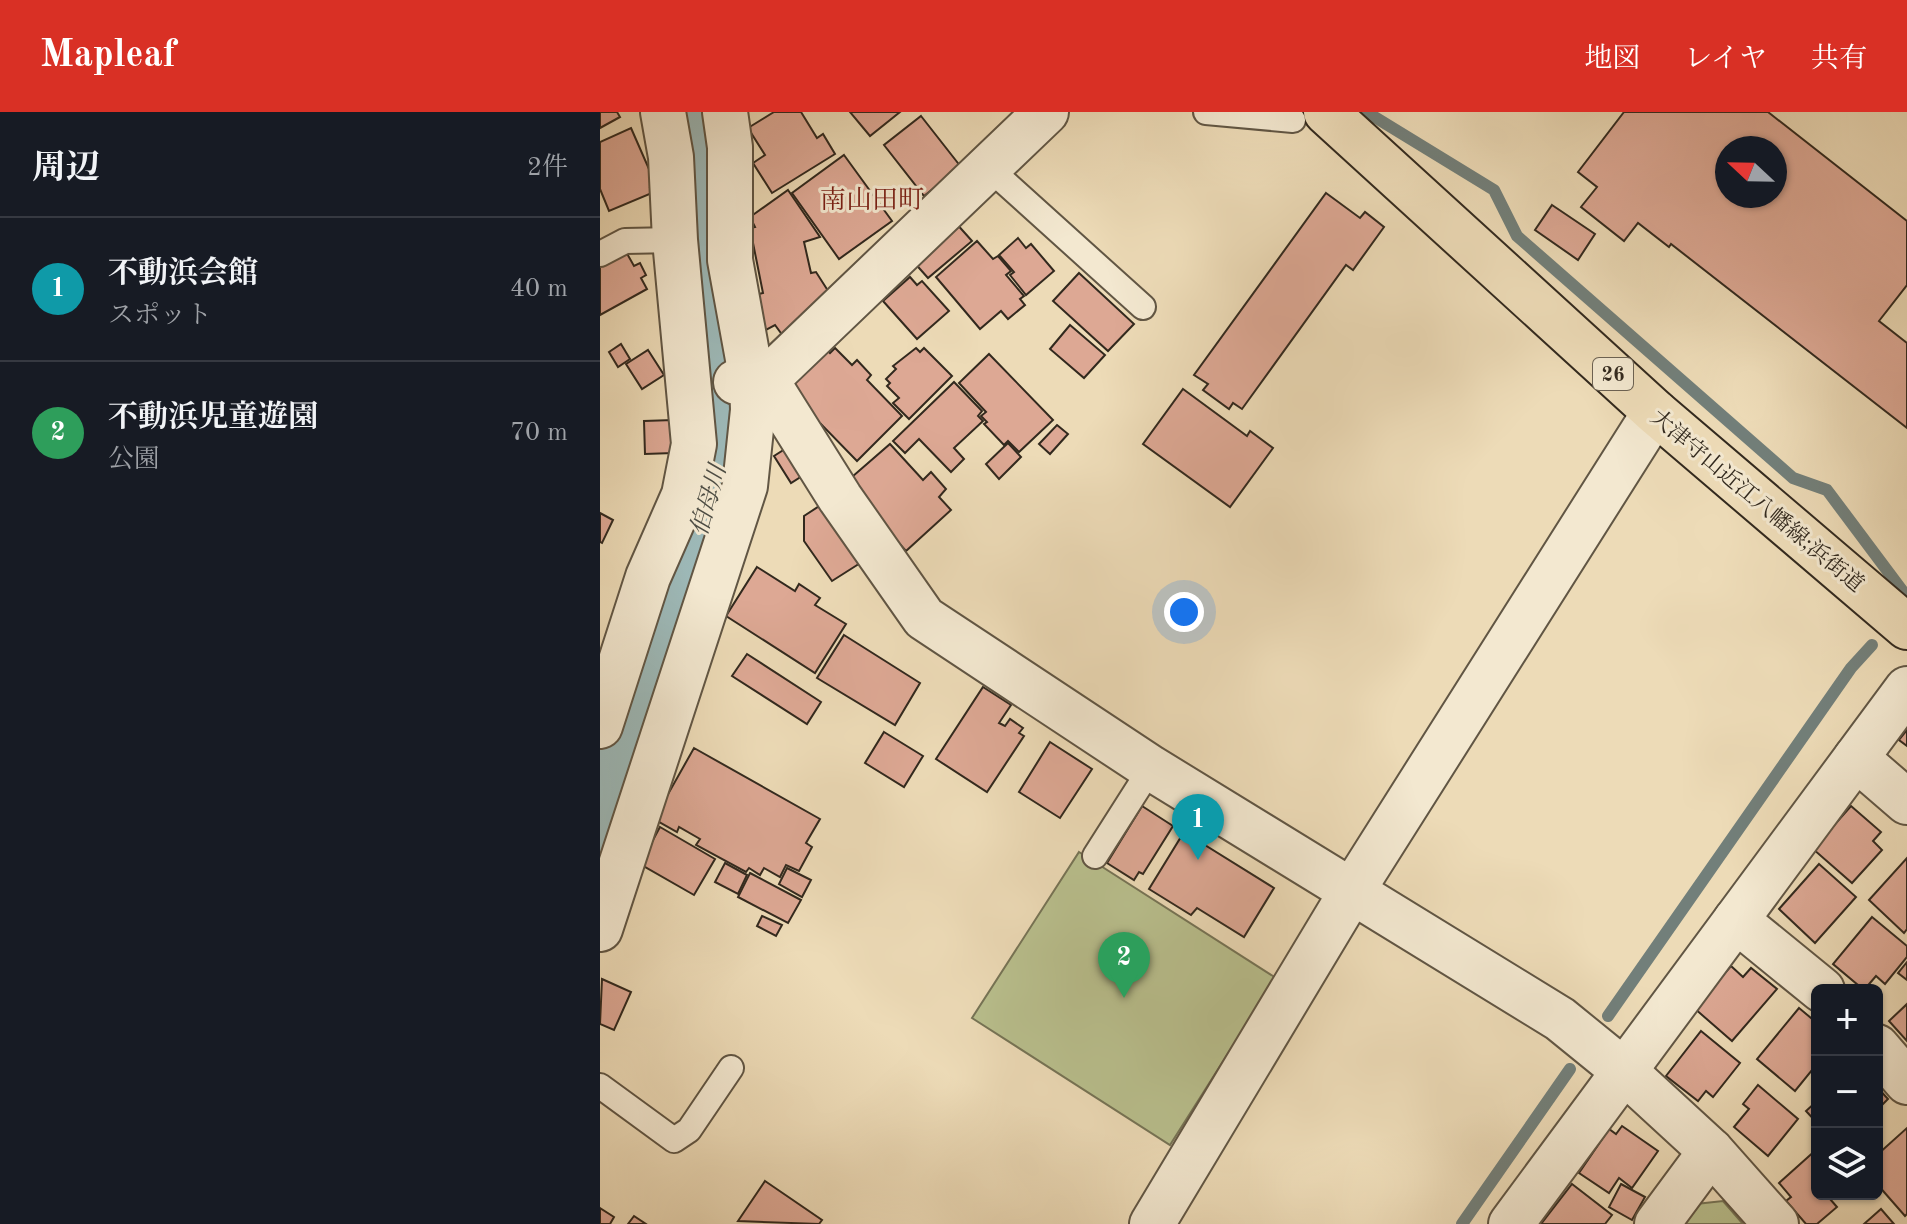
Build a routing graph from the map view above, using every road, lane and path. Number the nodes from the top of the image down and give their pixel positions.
1 (663, 112) edge
2 (725, 112) edge
3 (1046, 112) edge
4 (1206, 112) edge
5 (1309, 116) edge
6 (989, 168) junction
7 (675, 240) junction
8 (600, 254) edge
9 (1143, 307) dead end
10 (759, 380) junction
11 (691, 385) junction
12 (1655, 412) junction
13 (1907, 627) edge
14 (1907, 689) edge
15 (600, 726) edge
16 (1856, 758) junction
17 (1151, 768) junction
18 (1907, 802) edge
19 (1095, 856) dead end
20 (1352, 891) junction
21 (1736, 920) junction
22 (600, 929) edge
23 (1815, 984) edge
24 (1883, 1054) edge
25 (731, 1068) dead end
26 (1624, 1071) junction
27 (1907, 1082) edge
28 (600, 1086) edge
29 (1711, 1151) junction
30 (1152, 1224) edge
31 (1511, 1224) edge
32 (1657, 1224) edge
33 (1776, 1224) edge

1 - 7 street
2 - 10 street
3 - 6 street
4 - 5 lane
5 - 12 main road, 大津守山近江八幡線;浜街道 / 26
6 - 9 lane
6 - 10 street
7 - 8 lane
7 - 11 street
10 - 11 street
10 - 17 street
10 - 22 street
11 - 15 street
12 - 13 main road, 大津守山近江八幡線;浜街道 / 26
12 - 20 street
14 - 16 street
16 - 18 street
16 - 21 street
17 - 19 lane
17 - 20 street
20 - 26 street
20 - 30 street
21 - 23 street
21 - 26 street
24 - 27 street
25 - 28 lane
26 - 29 street
26 - 31 street
29 - 32 street
29 - 33 street

